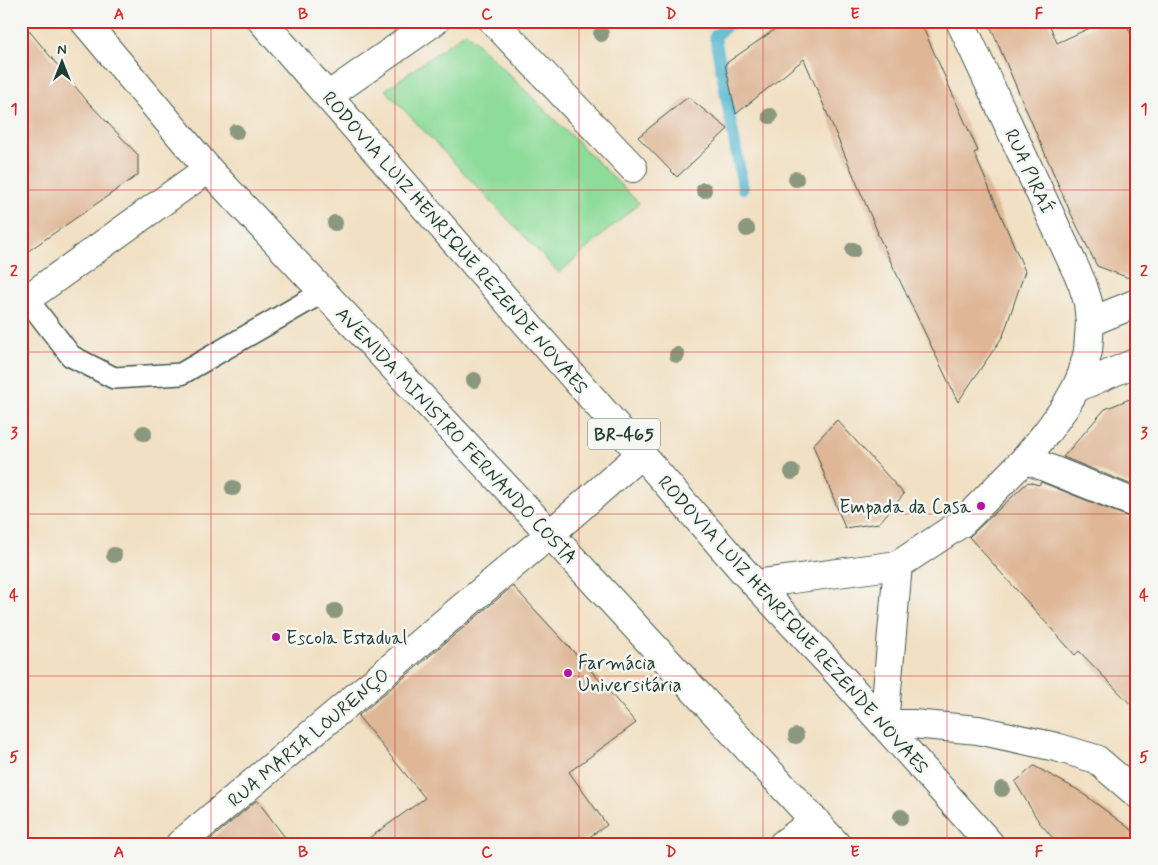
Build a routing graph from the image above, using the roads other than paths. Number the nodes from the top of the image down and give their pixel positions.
1 (84, 21) edge
2 (262, 21) edge
3 (435, 21) edge
4 (493, 21) edge
5 (960, 21) edge
6 (328, 96) junction
7 (633, 168) dead end
8 (208, 169) junction
9 (323, 292) junction
10 (24, 301) edge
11 (1137, 302) edge
12 (1090, 322) junction
13 (1137, 362) edge
14 (1076, 388) junction
15 (641, 454) junction
16 (1025, 459) junction
17 (1137, 504) edge
18 (550, 534) junction
19 (898, 564) junction
20 (755, 584) junction
21 (884, 724) junction
22 (1096, 759) junction
23 (1137, 766) edge
24 (1137, 794) edge
25 (815, 820) junction
26 (180, 844) edge
27 (783, 844) edge
28 (836, 844) edge
29 (990, 844) edge

1 - 8 main road, AVENIDA MINISTRO FERNANDO COSTA
2 - 6 main road, RODOVIA LUIZ HENRIQUE REZENDE NOVAES / BR-465
3 - 6 main road
4 - 7 main road
5 - 12 main road, RUA PIRAÍ
6 - 15 main road, RODOVIA LUIZ HENRIQUE REZENDE NOVAES / BR-465
8 - 9 main road, AVENIDA MINISTRO FERNANDO COSTA
8 - 10 main road
9 - 10 lane
9 - 18 main road, AVENIDA MINISTRO FERNANDO COSTA
11 - 12 main road
12 - 14 main road, RUA PIRAÍ
13 - 14 main road
14 - 16 main road, RUA PIRAÍ
15 - 18 main road, RUA MARIA LOURENÇO
15 - 20 main road, RODOVIA LUIZ HENRIQUE REZENDE NOVAES / BR-465
16 - 17 main road
16 - 19 main road, RUA PIRAÍ
18 - 25 main road, AVENIDA MINISTRO FERNANDO COSTA
18 - 26 main road, RUA MARIA LOURENÇO
19 - 20 main road
19 - 21 main road
20 - 21 main road, RODOVIA LUIZ HENRIQUE REZENDE NOVAES / BR-465
21 - 22 main road
21 - 29 main road, RODOVIA LUIZ HENRIQUE REZENDE NOVAES / BR-465
22 - 23 main road
22 - 24 main road
25 - 27 main road
25 - 28 main road, AVENIDA MINISTRO FERNANDO COSTA

